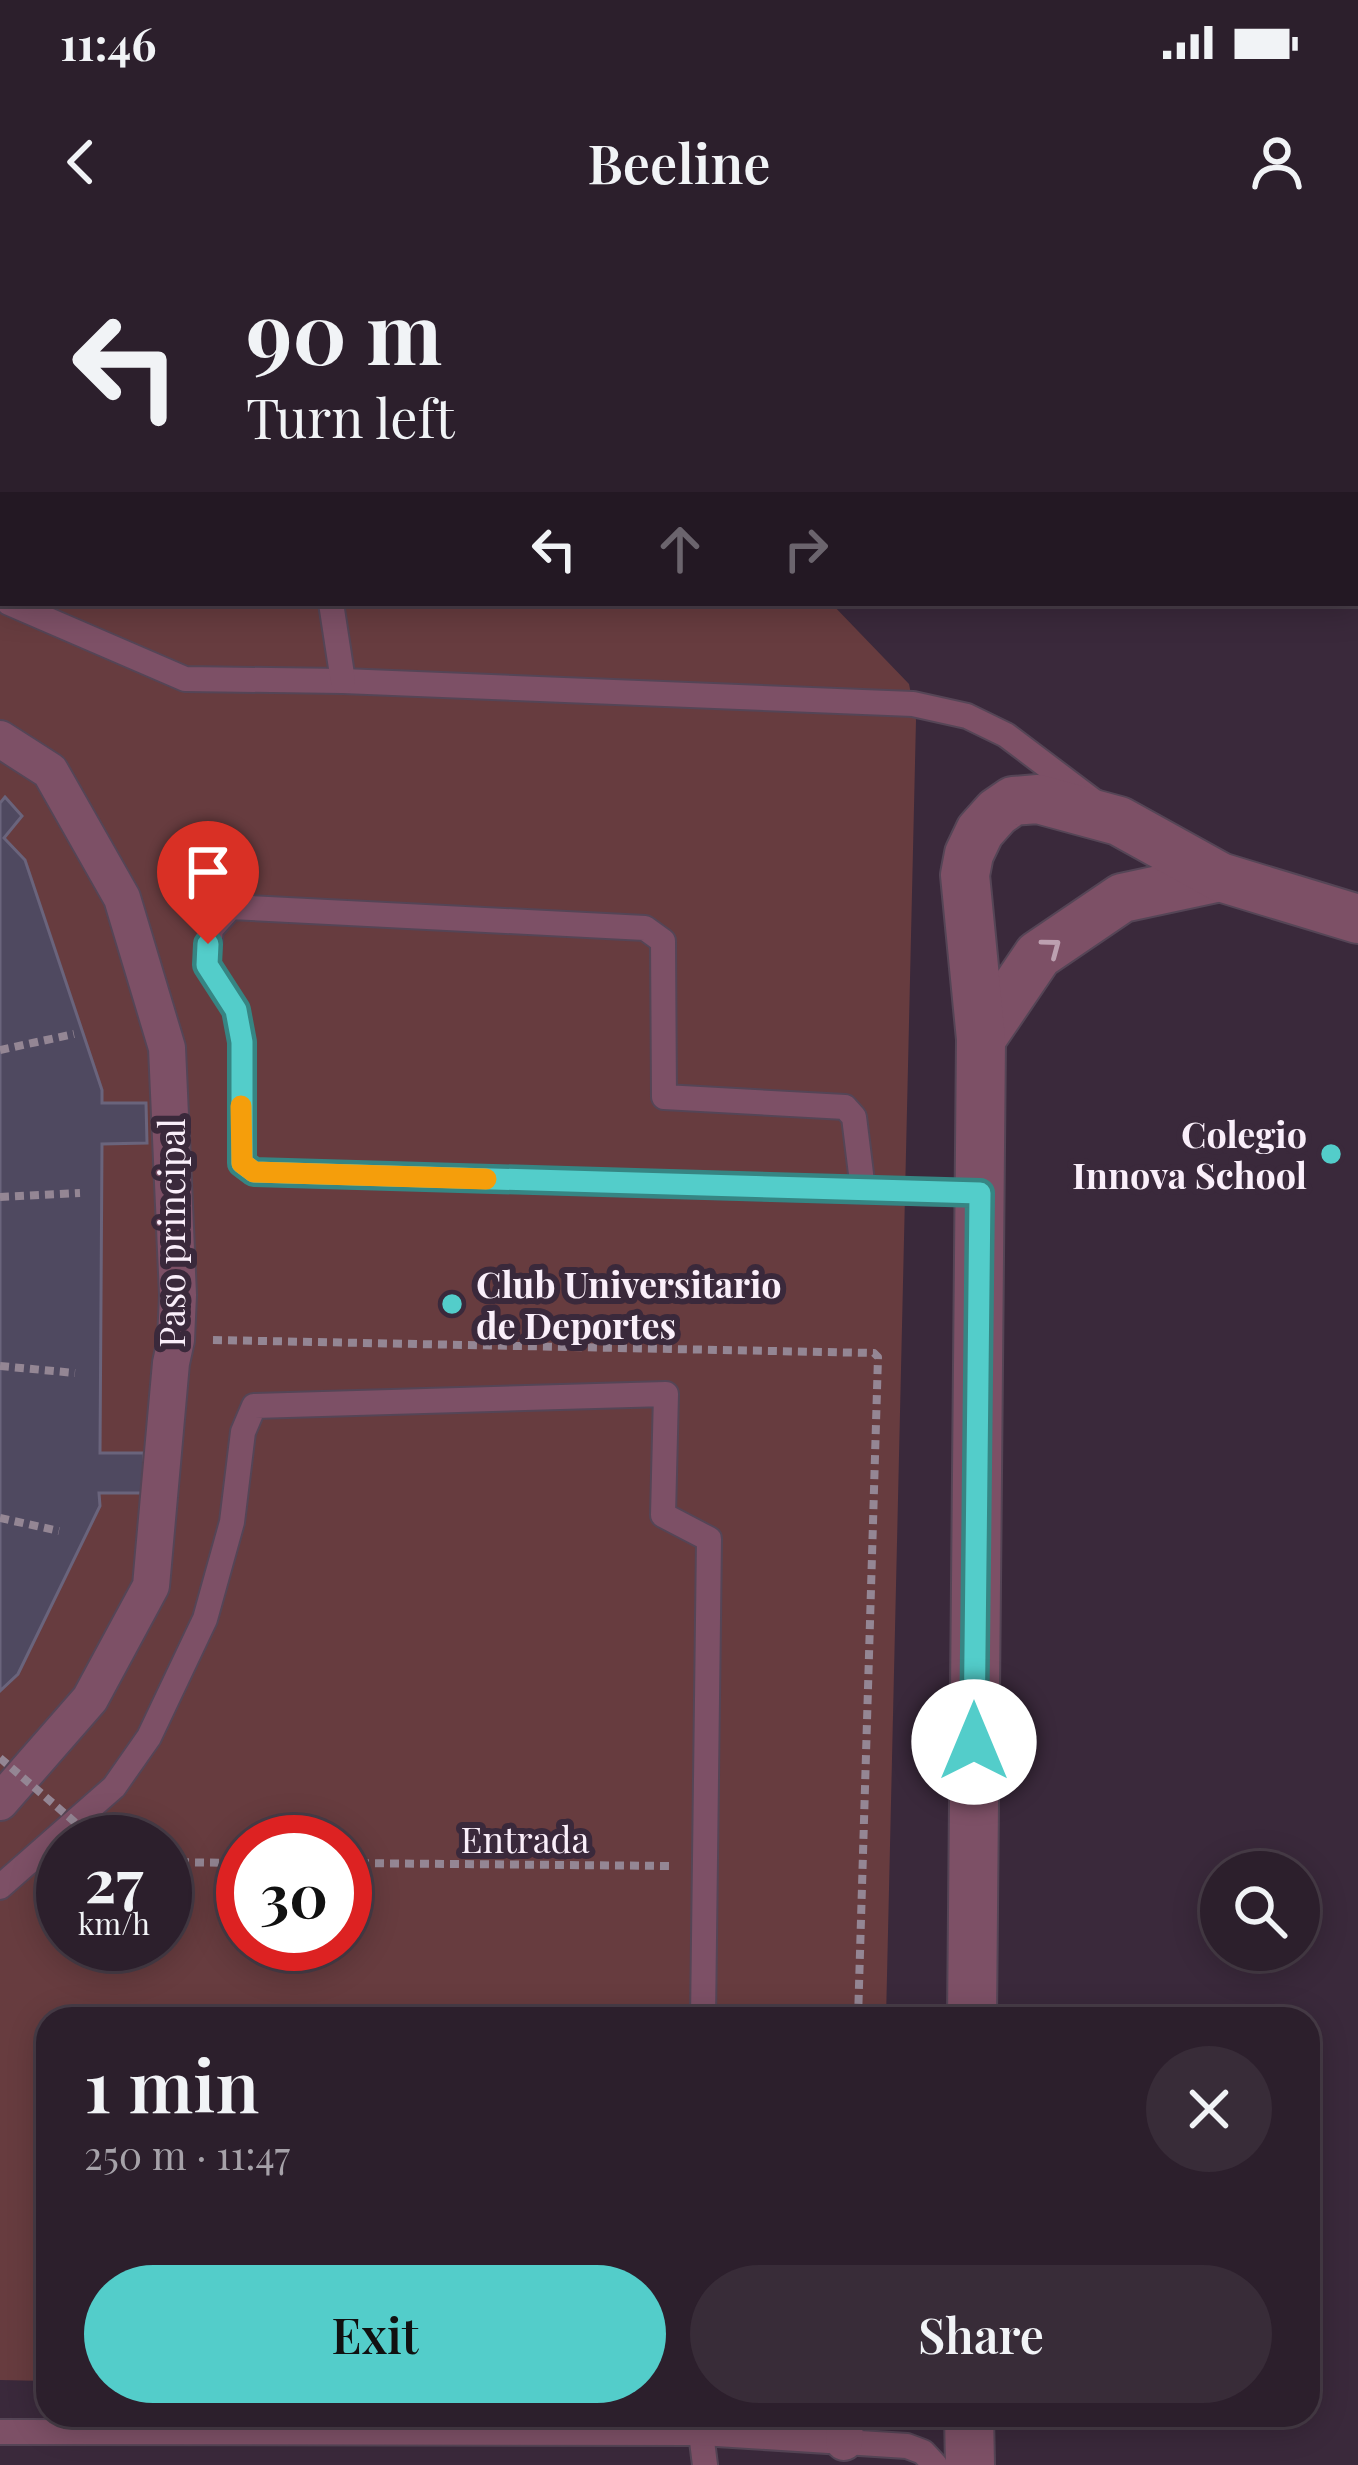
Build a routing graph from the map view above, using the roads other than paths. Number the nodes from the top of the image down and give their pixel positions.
1 (16, 606) edge
2 (331, 606) edge
3 (343, 681) junction
4 (0, 739) edge
5 (1119, 820) junction
6 (1220, 877) junction
7 (1358, 919) edge
8 (981, 1039) junction
9 (863, 1190) junction
10 (980, 1193) junction
11 (0, 1802) edge
12 (0, 1887) edge
13 (704, 2007) edge
14 (972, 2007) edge
15 (439, 2427) edge
16 (702, 2427) edge
17 (808, 2427) edge
18 (969, 2427) edge
19 (844, 2428) edge
20 (0, 2432) edge
21 (705, 2465) edge
22 (934, 2465) edge
23 (970, 2465) edge

1 - 3 lane
2 - 3 lane
3 - 5 lane
4 - 11 street, Paso principal
5 - 6 street
5 - 8 street
6 - 7 street
8 -> 6 street
8 - 10 street
9 - 9 lane
9 - 10 lane
10 - 14 street
12 - 13 lane
15 - 20 lane
16 - 21 lane
17 - 19 lane
18 - 23 street
19 - 22 lane

